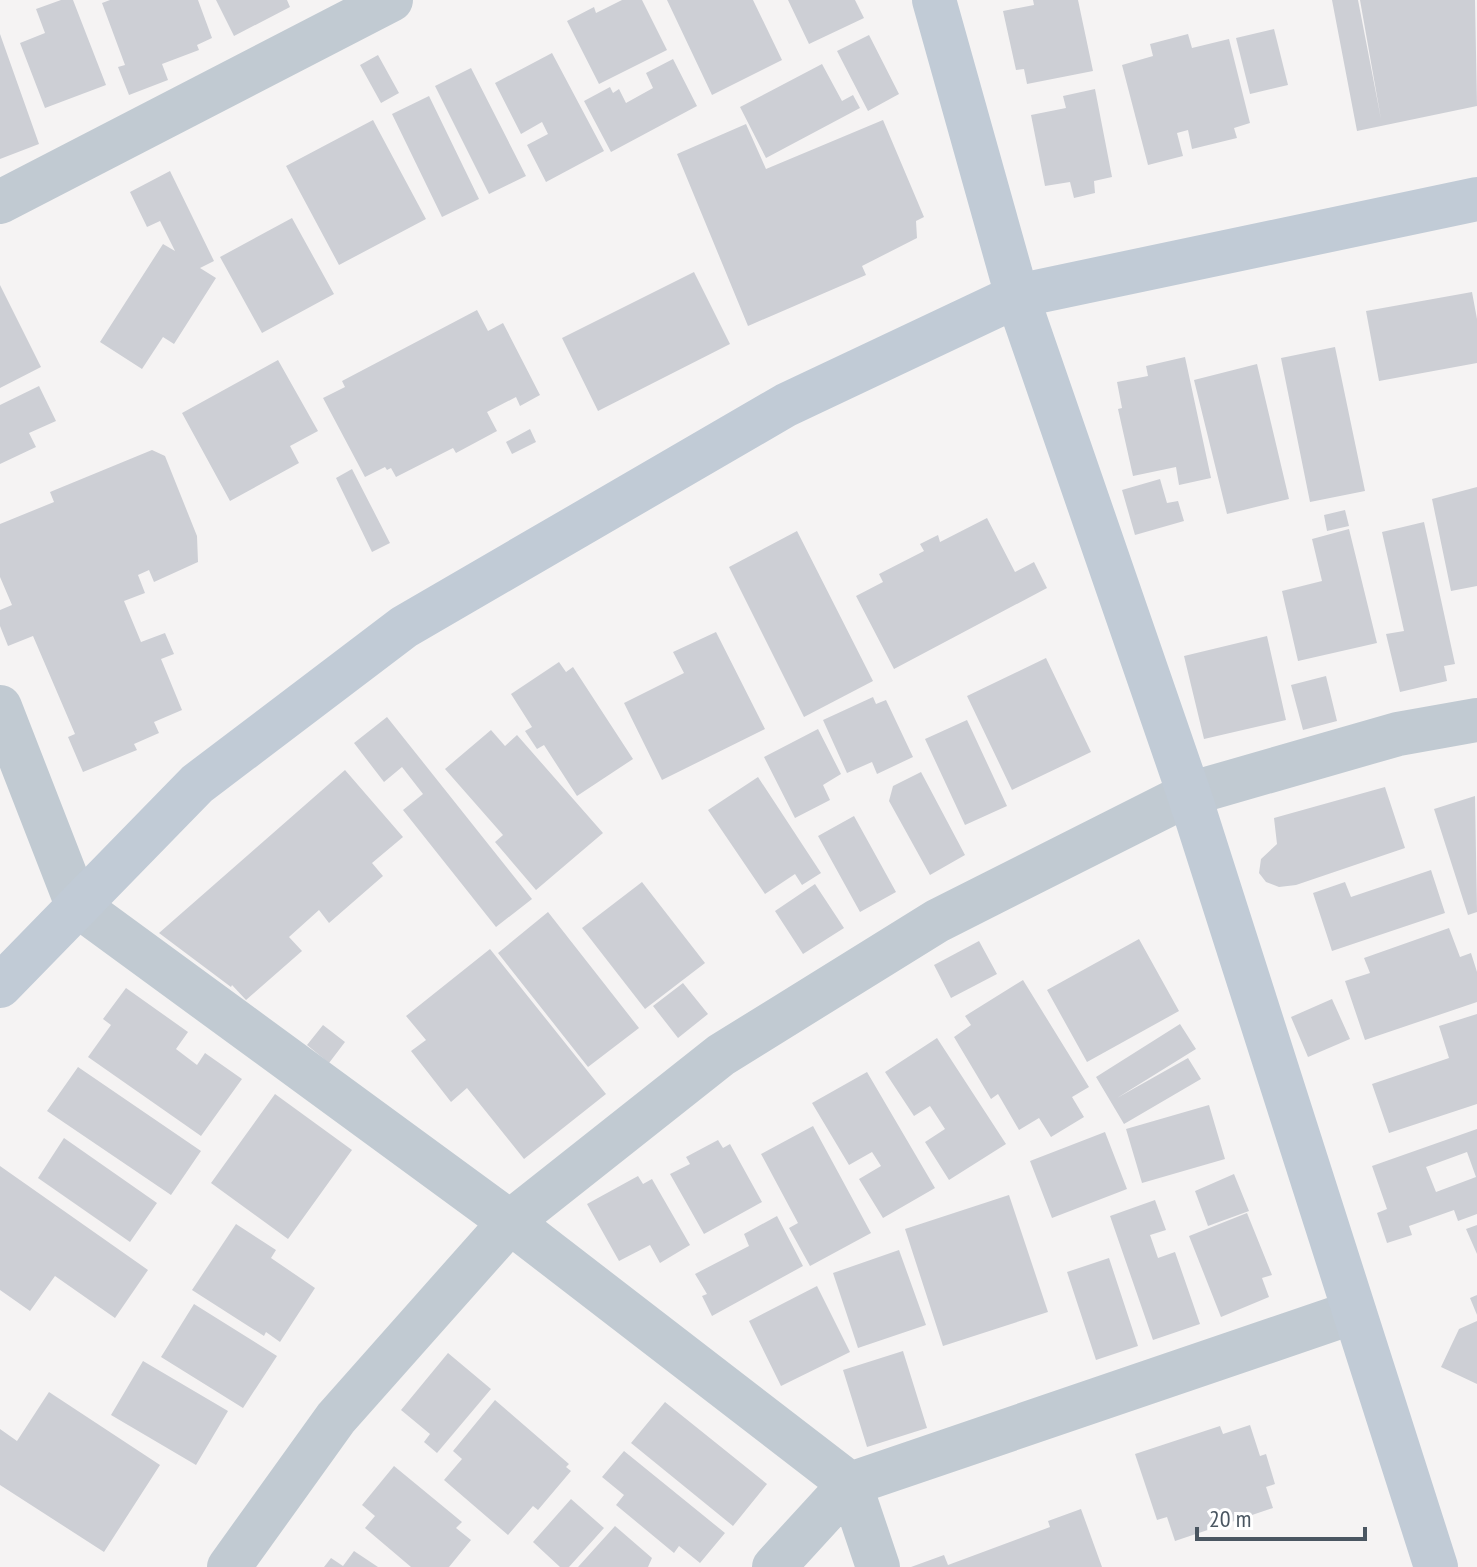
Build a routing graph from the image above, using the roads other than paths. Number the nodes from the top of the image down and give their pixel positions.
1 (391, 0) edge
2 (934, 0) edge
3 (1477, 199) edge
4 (0, 202) edge
5 (1017, 296) junction
6 (0, 707) edge
7 (1477, 720) edge
8 (1189, 794) junction
9 (77, 905) junction
10 (0, 986) edge
11 (510, 1222) junction
12 (1354, 1312) junction
13 (850, 1484) junction
14 (229, 1567) edge
15 (774, 1567) edge
16 (878, 1567) edge
17 (1436, 1567) edge

1 - 4 street
2 - 5 street
3 - 5 street
5 - 8 street
5 - 9 street
6 - 9 street
7 - 8 street
8 - 11 street
8 - 12 street
9 - 10 street
9 - 11 street
11 - 13 street
11 - 14 street
12 - 13 street
12 - 17 street
13 - 15 street
13 - 16 street

